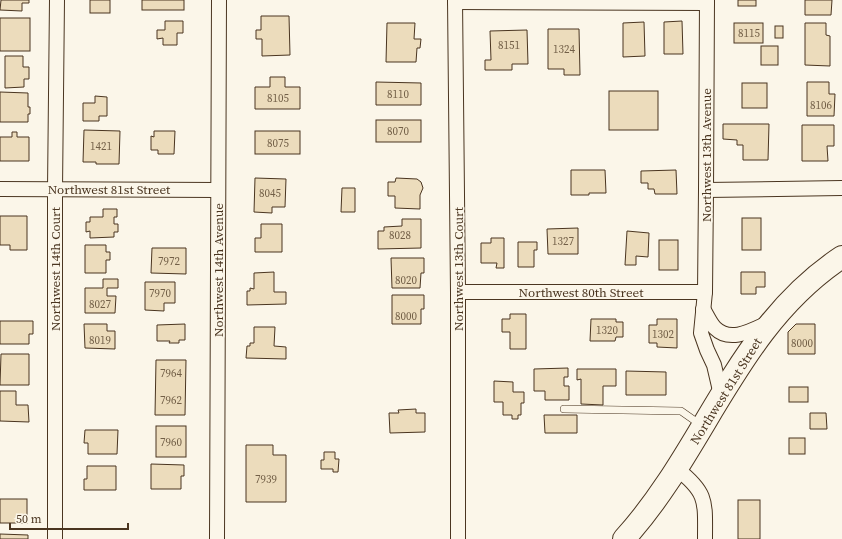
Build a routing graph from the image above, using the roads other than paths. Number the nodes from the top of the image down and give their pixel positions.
1 (57, 0) edge
2 (219, 0) edge
3 (455, 1) edge
4 (707, 2) edge
5 (842, 188) edge
6 (0, 189) edge
7 (55, 189) junction
8 (218, 190) junction
9 (706, 190) junction
10 (842, 256) edge
11 (458, 292) junction
12 (704, 292) junction
13 (704, 309) junction
14 (771, 322) junction
15 (721, 395) junction
16 (564, 409) dead end
17 (703, 426) junction
18 (677, 469) junction
19 (55, 539) edge
20 (217, 539) edge
21 (458, 539) edge
22 (624, 539) edge
23 (705, 539) edge

1 - 7 street, Northwest 14th Court
2 - 8 street, Northwest 14th Avenue
3 - 4 street
3 - 11 street, Northwest 13th Court
4 - 9 street, Northwest 13th Avenue
5 - 9 street
6 - 7 street, Northwest 81st Street
7 - 8 street, Northwest 81st Street
7 - 19 street, Northwest 14th Court
8 - 20 street, Northwest 14th Avenue
9 - 12 street, Northwest 13th Avenue
10 - 14 main road, Northwest 81st Street
11 - 12 street, Northwest 80th Street
11 - 21 street, Northwest 13th Court
12 - 13 street, Northwest 13th Avenue
13 - 14 street
13 - 15 street, Northwest 13th Avenue
14 - 15 main road, Northwest 81st Street
15 - 17 main road, Northwest 81st Street
16 - 17 lane
17 - 18 main road, Northwest 81st Street
18 - 22 main road, Northwest 81st Street
18 - 23 street

